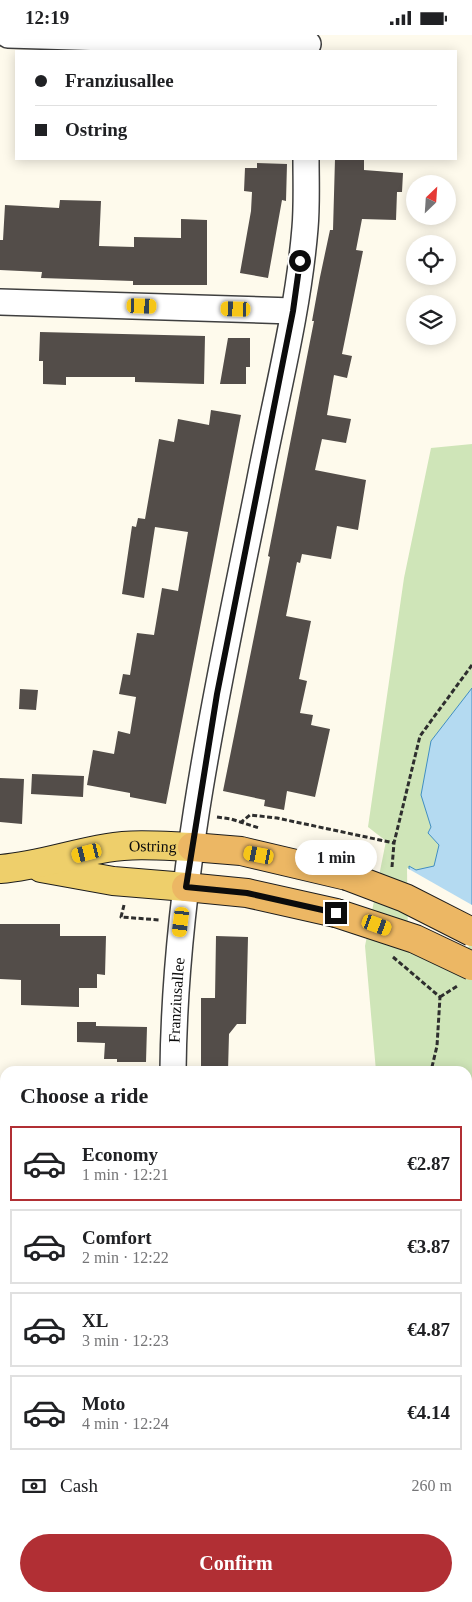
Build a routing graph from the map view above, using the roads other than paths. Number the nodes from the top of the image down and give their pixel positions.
1 (8, 35) edge
2 (308, 43) edge
3 (306, 160) edge
4 (0, 302) edge
5 (293, 311) junction
6 (192, 847) junction
7 (30, 866) junction
8 (0, 869) edge
9 (186, 887) junction
10 (472, 932) edge
11 (472, 966) edge
12 (173, 1066) edge

1 - 2 street
3 - 5 street, Franziusallee
4 - 5 street
5 - 6 street, Franziusallee
6 - 7 main road, Ostring
6 - 9 street, Franziusallee
6 - 10 highway, Ostring, bridge
7 - 8 main road, Ostring
7 - 9 main road, Ostring
9 - 11 highway, Ostring, bridge
9 - 12 street, Franziusallee

